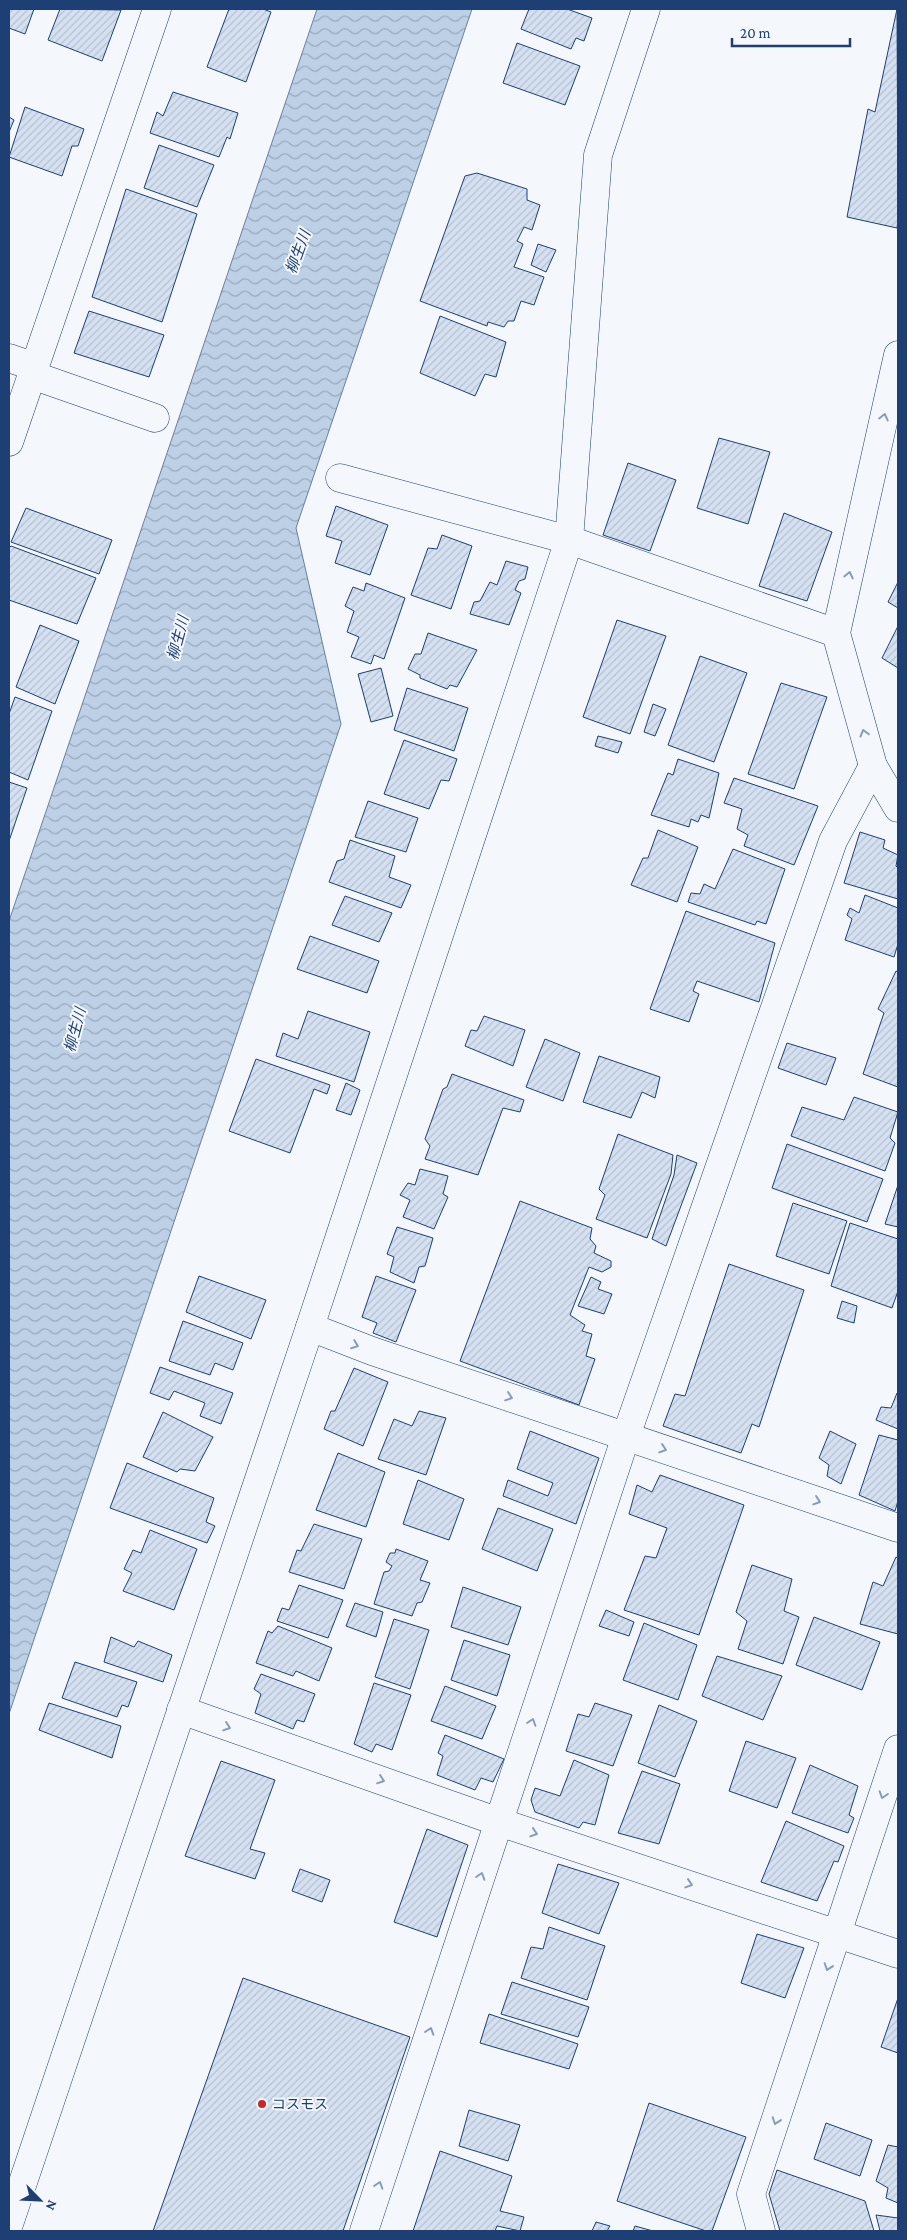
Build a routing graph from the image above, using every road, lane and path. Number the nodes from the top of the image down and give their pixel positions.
1 (157, 9) edge
2 (646, 9) edge
3 (898, 355) edge
4 (9, 358) edge
5 (33, 371) junction
6 (155, 418) dead end
7 (9, 442) edge
8 (340, 478) dead end
9 (569, 540) junction
10 (836, 633) junction
11 (873, 766) junction
12 (898, 808) edge
13 (310, 1328) junction
14 (626, 1436) junction
15 (898, 1528) edge
16 (181, 1710) junction
17 (898, 1749) edge
18 (499, 1822) junction
19 (839, 1933) junction
20 (898, 1954) edge
21 (9, 2224) edge
22 (364, 2231) edge
23 (761, 2231) edge

1 - 5 street
2 - 9 street
10 -> 3 street
4 - 5 street
5 - 6 street
5 - 7 street
8 - 9 street
9 - 10 street
9 - 13 street
11 -> 10 street
11 - 12 street
11 - 14 street
13 -> 14 street
13 - 16 street
14 -> 15 street
18 -> 14 street
16 -> 18 street
16 - 21 street
17 -> 19 street
18 -> 19 street
22 -> 18 street
19 - 20 street
19 -> 23 street

